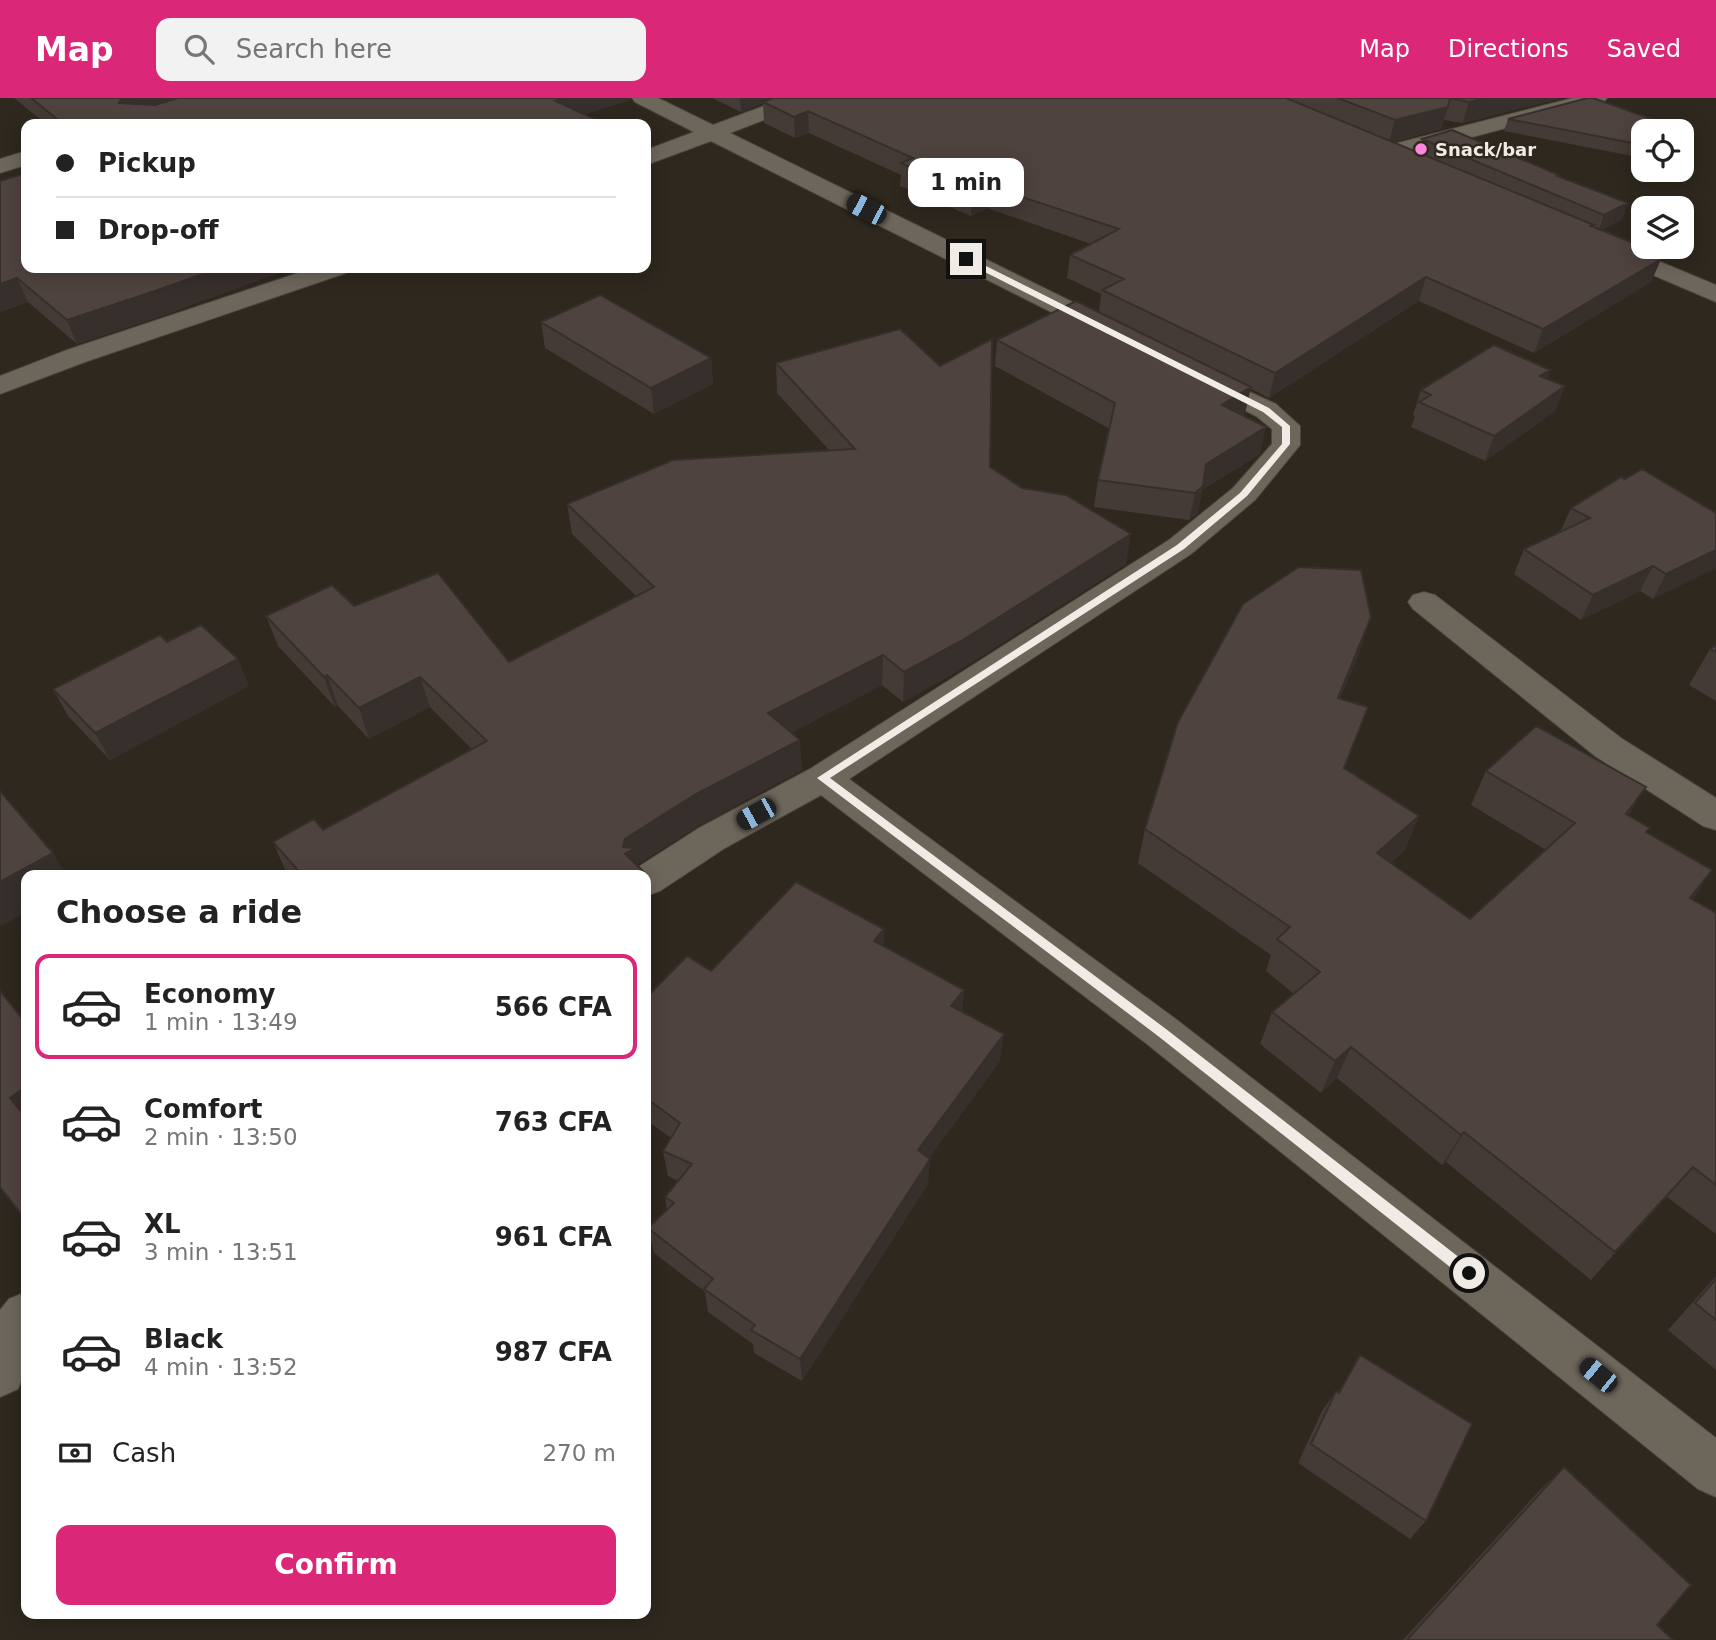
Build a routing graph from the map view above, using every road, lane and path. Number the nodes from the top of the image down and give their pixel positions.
1 (642, 98) edge
2 (804, 98) edge
3 (1597, 98) edge
4 (716, 133) junction
5 (1362, 143) edge
6 (1386, 153) junction
7 (651, 156) edge
8 (21, 160) edge
9 (0, 166) edge
10 (1419, 166) edge
11 (1590, 239) edge
12 (322, 273) edge
13 (1716, 294) edge
14 (1128, 341) edge
15 (1178, 366) edge
16 (0, 386) edge
17 (1424, 602) dead end
18 (823, 778) junction
19 (1716, 816) edge
20 (651, 878) edge
21 (21, 1321) edge
22 (0, 1372) edge
23 (1716, 1471) edge

1 - 4 street
2 - 4 street
3 - 6 street
4 - 7 street
4 - 14 street
5 - 6 street
6 - 10 street
8 - 9 street
11 - 13 street
12 - 16 street
15 - 18 street
17 - 19 street
18 - 20 street
18 - 23 street
21 - 22 street

